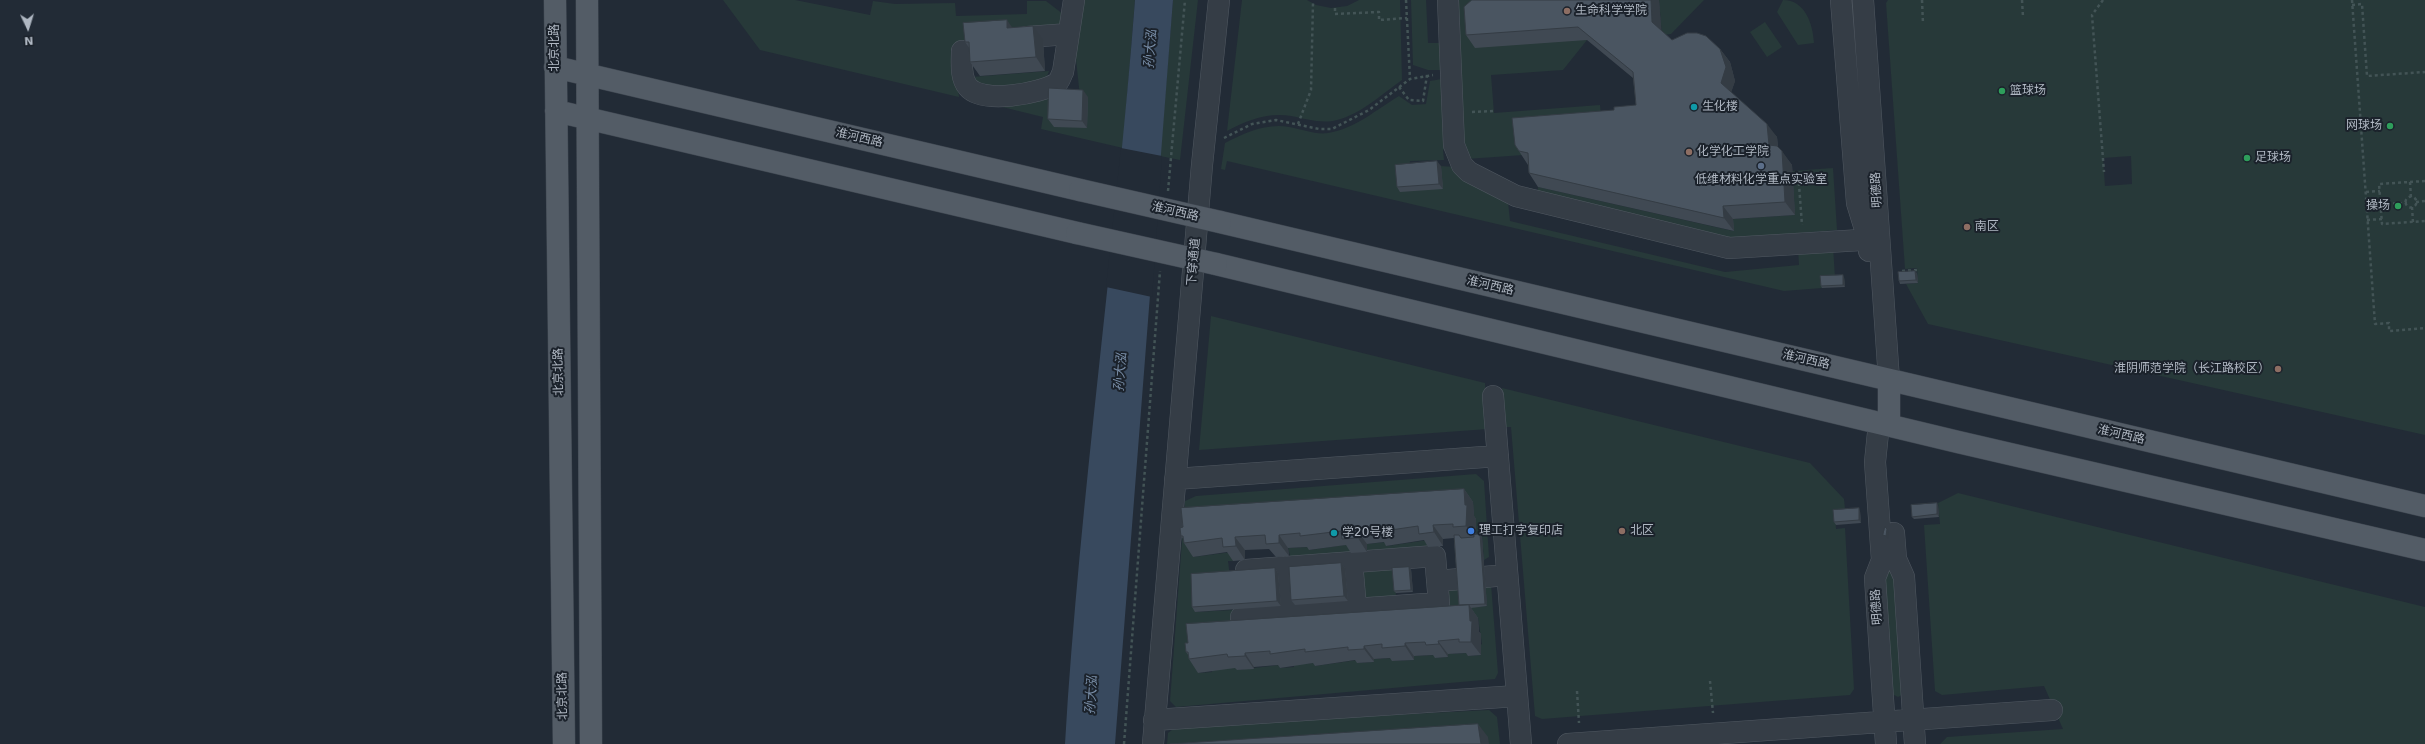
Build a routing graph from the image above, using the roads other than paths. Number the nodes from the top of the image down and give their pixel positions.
1 (555, 0) edge
2 (588, 0) edge
3 (1074, 0) edge
4 (1219, 0) edge
5 (1448, 0) edge
6 (1841, 0) edge
7 (1864, 0) edge
8 (1069, 34) junction
9 (1026, 37) edge
10 (962, 51) edge
11 (555, 67) junction
12 (588, 74) junction
13 (556, 111) junction
14 (588, 119) junction
15 (1460, 162) junction
16 (1439, 163) edge
17 (1873, 239) junction
18 (1884, 378) junction
19 (1494, 396) dead end
20 (1884, 424) junction
21 (1498, 456) junction
22 (1175, 479) junction
23 (2425, 506) edge
24 (2425, 550) edge
25 (1352, 562) junction
26 (1285, 567) junction
27 (1240, 571) edge
28 (1508, 574) junction
29 (1437, 581) junction
30 (1356, 609) junction
31 (1289, 614) junction
32 (1241, 617) dead end
33 (1517, 696) junction
34 (2052, 710) dead end
35 (1154, 720) junction
36 (1913, 720) junction
37 (1885, 722) junction
38 (564, 744) edge
39 (591, 744) edge
40 (1153, 744) edge
41 (1521, 744) edge
42 (1568, 744) edge
43 (1886, 744) edge
44 (1915, 744) edge

1 - 11 main road, 北京北路
2 - 12 main road
3 - 8 lane
4 - 22 lane, 下穿通道
5 - 15 lane
6 - 17 lane, 明德路
7 - 17 lane, 明德路
8 - 9 lane
8 - 10 lane
11 - 12 main road, 淮河西路
11 - 13 main road, 北京北路
12 - 14 main road
12 - 18 main road, 淮河西路, bridge
13 - 14 main road
13 - 38 main road, 北京北路
14 - 20 main road, bridge
14 - 39 main road
15 - 16 lane
15 - 17 lane
17 - 18 lane, 明德路
18 - 20 main road
18 - 23 main road, 淮河西路
19 - 21 lane
20 - 24 main road
20 - 36 lane
20 - 37 lane, 明德路
21 - 22 lane
21 - 28 lane
22 - 35 lane, 下穿通道
25 - 26 lane
25 - 29 lane
25 - 30 lane
26 - 27 lane
26 - 31 lane
28 - 29 lane
28 - 33 lane
29 - 30 lane
30 - 31 lane
31 - 32 lane
33 - 35 lane
33 - 41 lane
34 - 36 lane
35 - 40 lane, 下穿通道
36 - 37 lane
36 - 44 lane
37 - 42 lane
37 - 43 lane, 明德路

